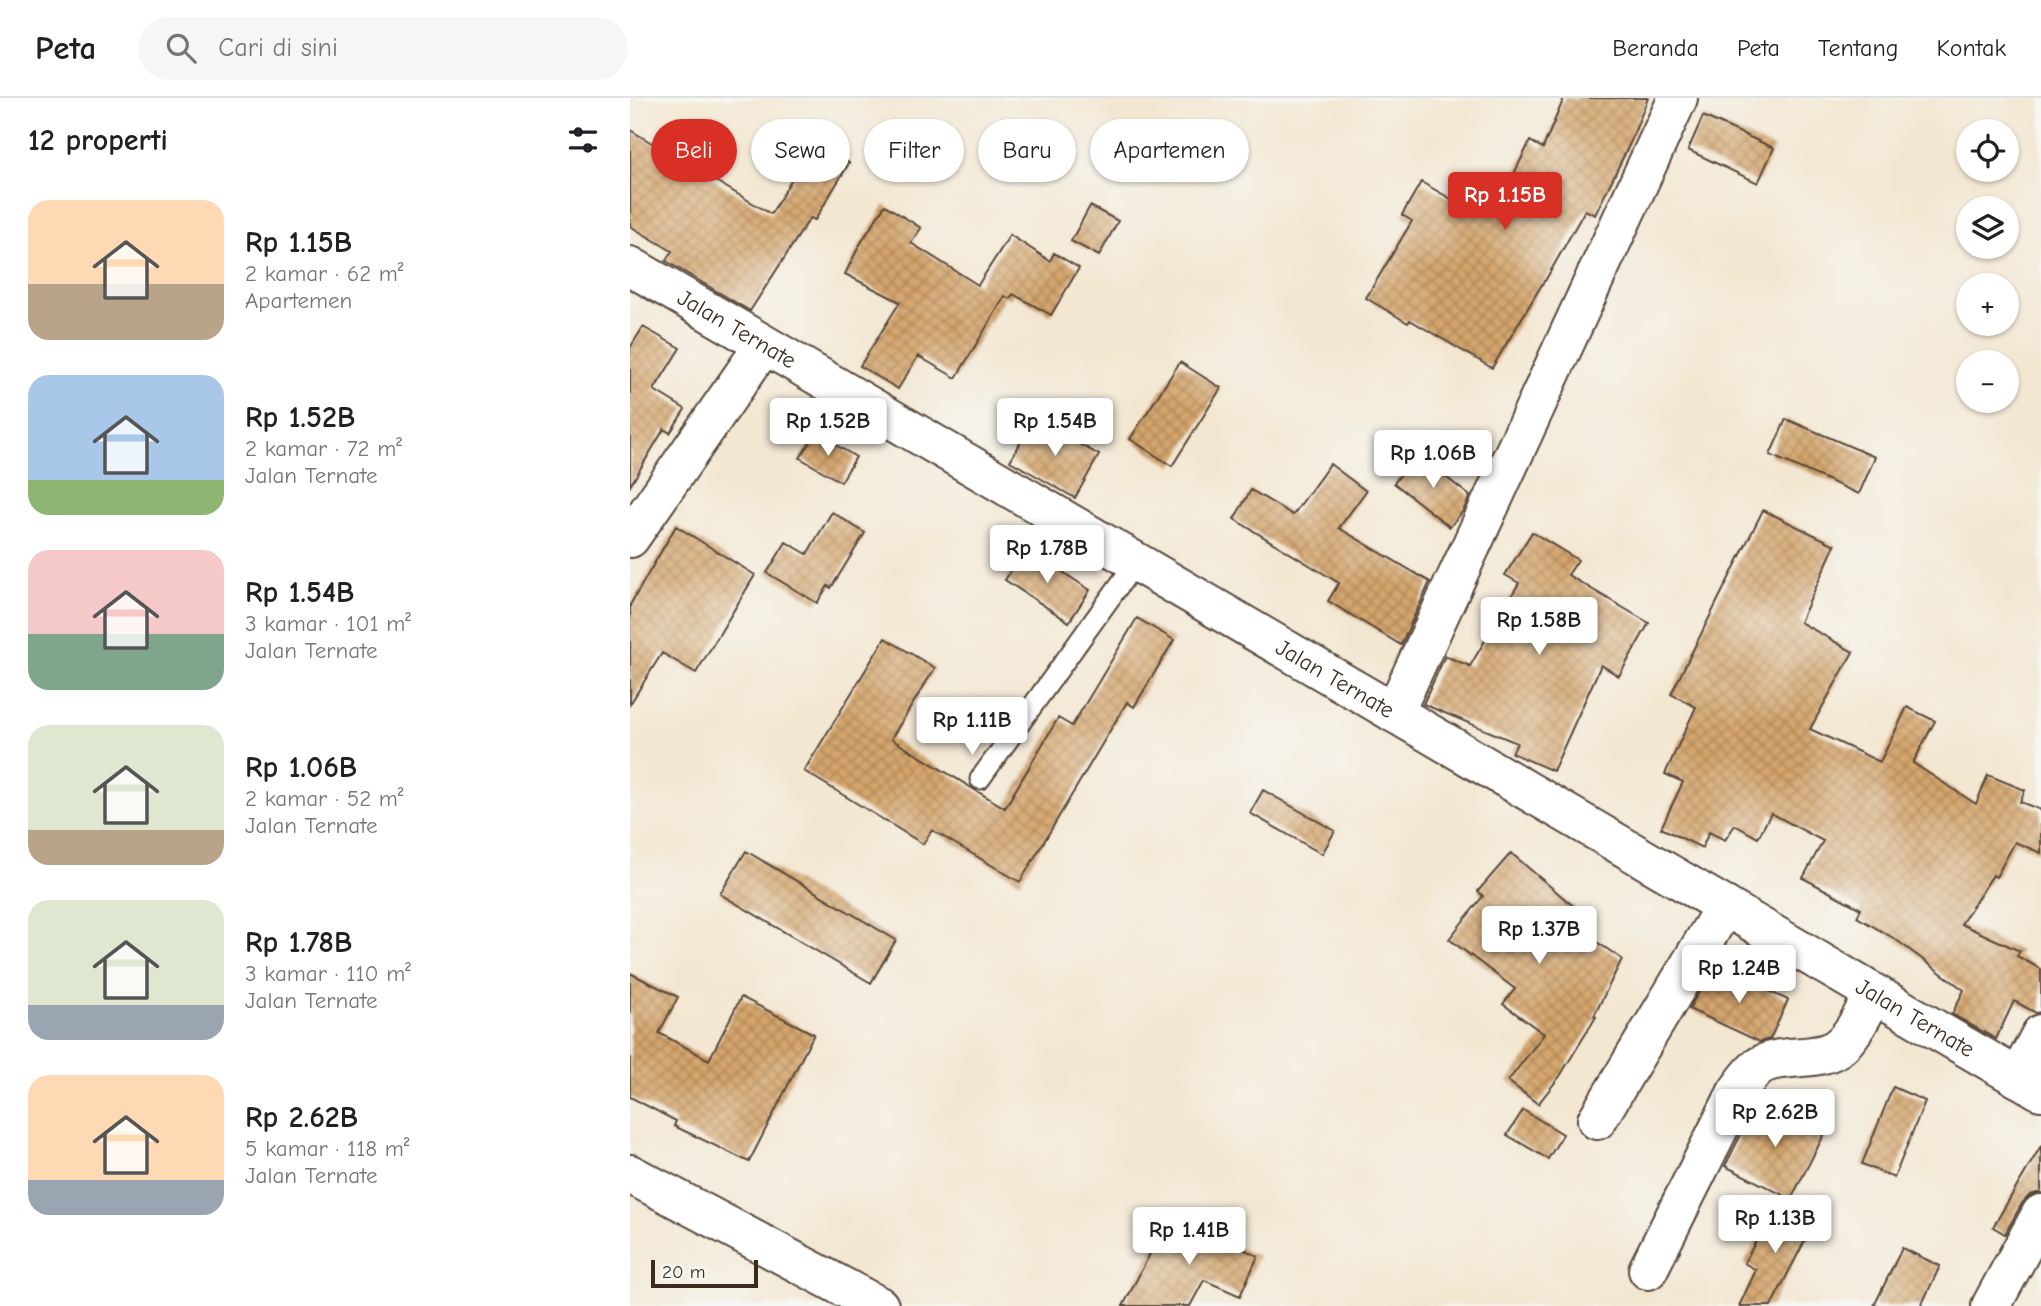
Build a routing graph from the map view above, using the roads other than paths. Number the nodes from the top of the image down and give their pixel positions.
1 (1678, 98) edge
2 (630, 266) edge
3 (764, 345) junction
4 (630, 538) edge
5 (1136, 562) junction
6 (1394, 713) junction
7 (980, 779) dead end
8 (1725, 906) junction
9 (1874, 994) junction
10 (2041, 1034) edge
11 (2030, 1084) edge
12 (1597, 1120) dead end
13 (630, 1174) edge
14 (2041, 1214) edge
15 (1648, 1270) dead end
16 (879, 1306) edge
17 (1991, 1306) edge

1 - 6 street
2 - 3 street, Jalan Ternate
3 - 4 street
3 - 5 street, Jalan Ternate
5 - 6 street, Jalan Ternate
5 - 7 lane
6 - 8 street, Jalan Ternate
8 - 9 street, Jalan Ternate
8 - 12 street
9 - 11 street, Jalan Ternate
9 - 15 street
10 - 11 street
13 - 16 street
14 - 17 street

